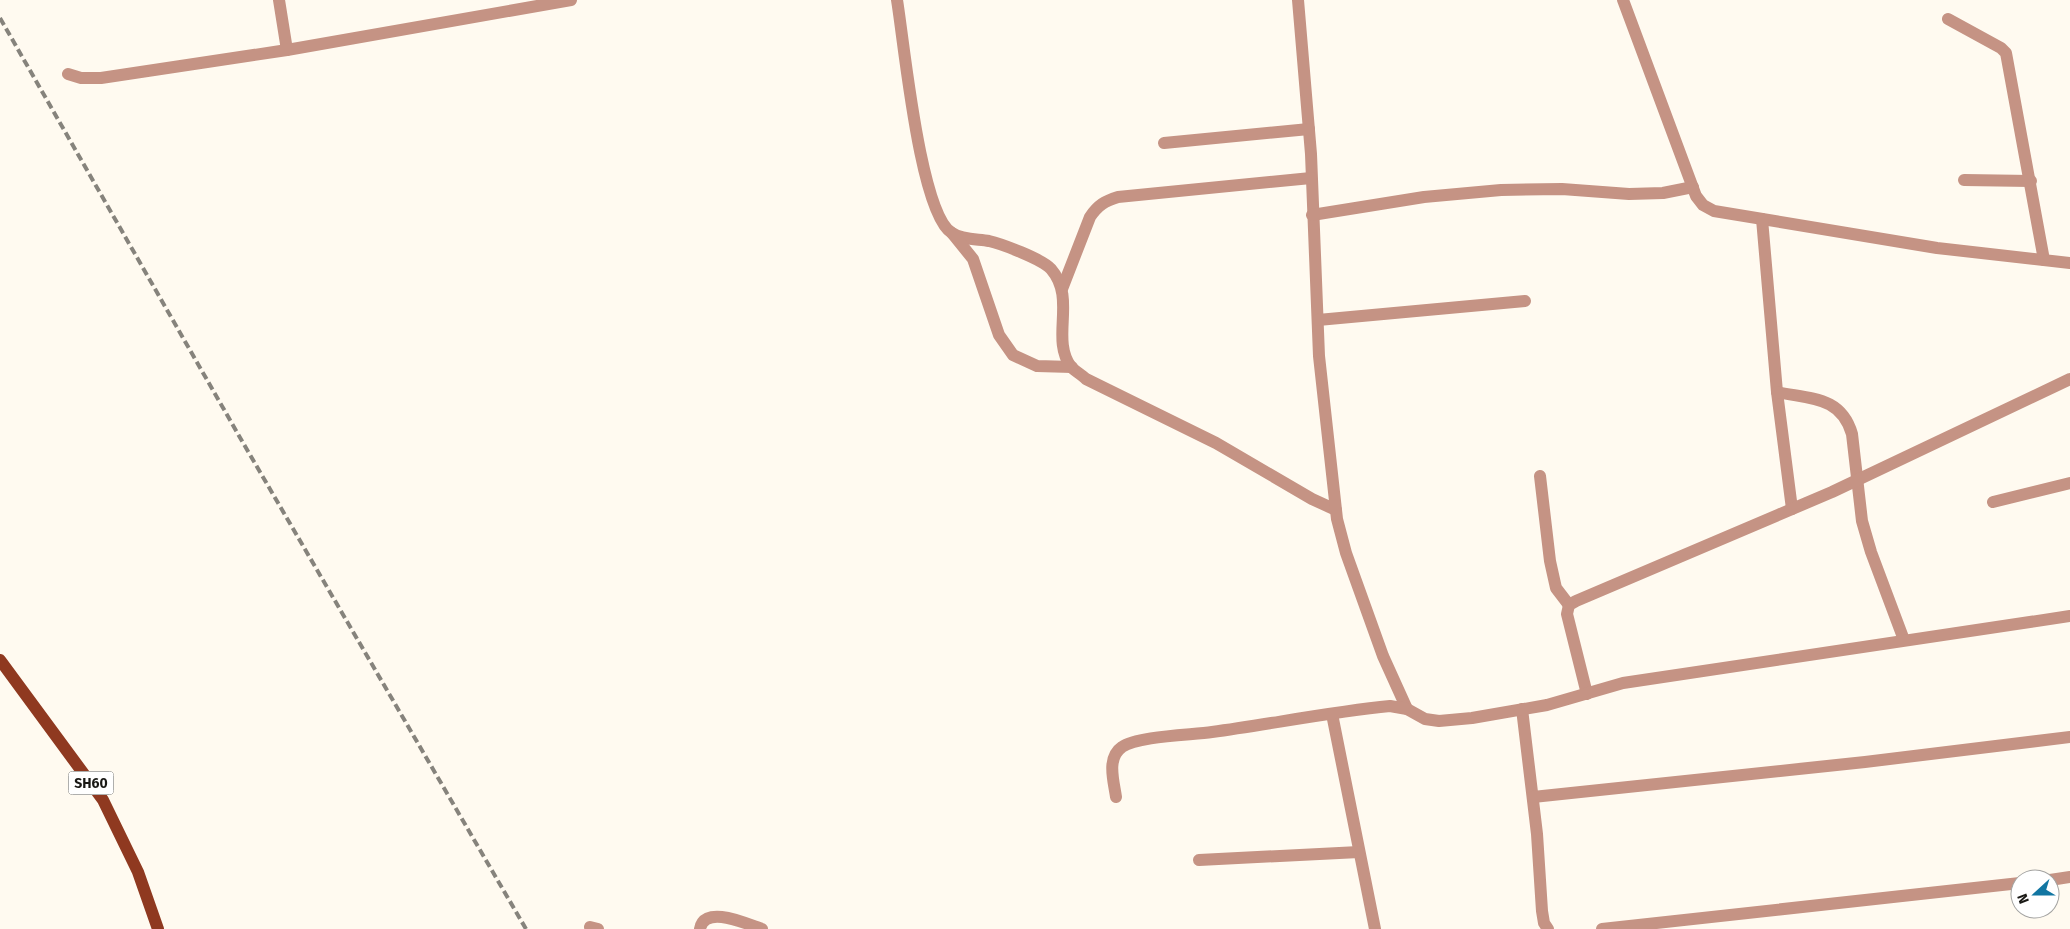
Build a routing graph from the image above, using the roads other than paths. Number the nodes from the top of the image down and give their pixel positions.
1 (279, 0) edge
2 (571, 0) edge
3 (897, 0) edge
4 (1298, 0) edge
5 (1623, 0) edge
6 (1948, 19) dead end
7 (287, 50) junction
8 (68, 74) dead end
9 (1308, 129) junction
10 (1164, 143) dead end
11 (1311, 178) junction
12 (1964, 180) dead end
13 (2031, 181) junction
14 (1693, 188) junction
15 (1312, 215) junction
16 (1762, 219) junction
17 (952, 233) junction
18 (2044, 260) junction
19 (2070, 263) edge
20 (1062, 289) junction
21 (1525, 301) dead end
22 (1318, 320) junction
23 (1072, 367) junction
24 (2070, 379) edge
25 (1777, 392) junction
26 (1540, 476) dead end
27 (1857, 480) junction
28 (2070, 483) edge
29 (1993, 502) dead end
30 (1792, 509) junction
31 (1336, 510) junction
32 (1569, 606) junction
33 (2070, 616) edge
34 (1904, 640) junction
35 (0, 660) edge
36 (1586, 694) junction
37 (1407, 709) junction
38 (1522, 709) junction
39 (1332, 714) junction
40 (2070, 737) edge
41 (1116, 797) dead end
42 (1533, 797) junction
43 (1359, 852) junction
44 (1199, 860) dead end
45 (2010, 884) edge
46 (156, 925) edge
47 (700, 929) edge
48 (762, 929) edge
49 (1375, 929) edge
50 (1548, 929) edge
51 (1602, 929) edge

1 - 7 street
2 - 7 street
3 - 17 street
4 - 9 street
5 - 14 street
6 - 13 street
7 - 8 street
9 - 10 street
9 - 11 street
11 - 15 street
11 - 20 street
12 - 13 street
13 - 18 street
14 - 15 street
14 - 16 street
15 - 22 street
16 - 18 street
16 - 25 street
17 - 20 street
17 - 23 street
18 - 19 street
20 - 23 street
21 - 22 street
22 - 31 street
23 - 31 street
24 - 27 street
25 - 27 street
25 - 30 street
26 - 32 street
27 - 30 street
27 - 34 street
28 - 29 street
30 - 32 street
31 - 37 street
32 - 36 street
33 - 34 street
34 - 36 street
35 - 46 main road, SH60
36 - 38 street
37 - 38 street
37 - 39 street
38 - 42 street
39 - 41 street
39 - 43 street
40 - 42 street
42 - 50 street
43 - 44 street
43 - 49 street
45 - 51 street
47 - 48 street

